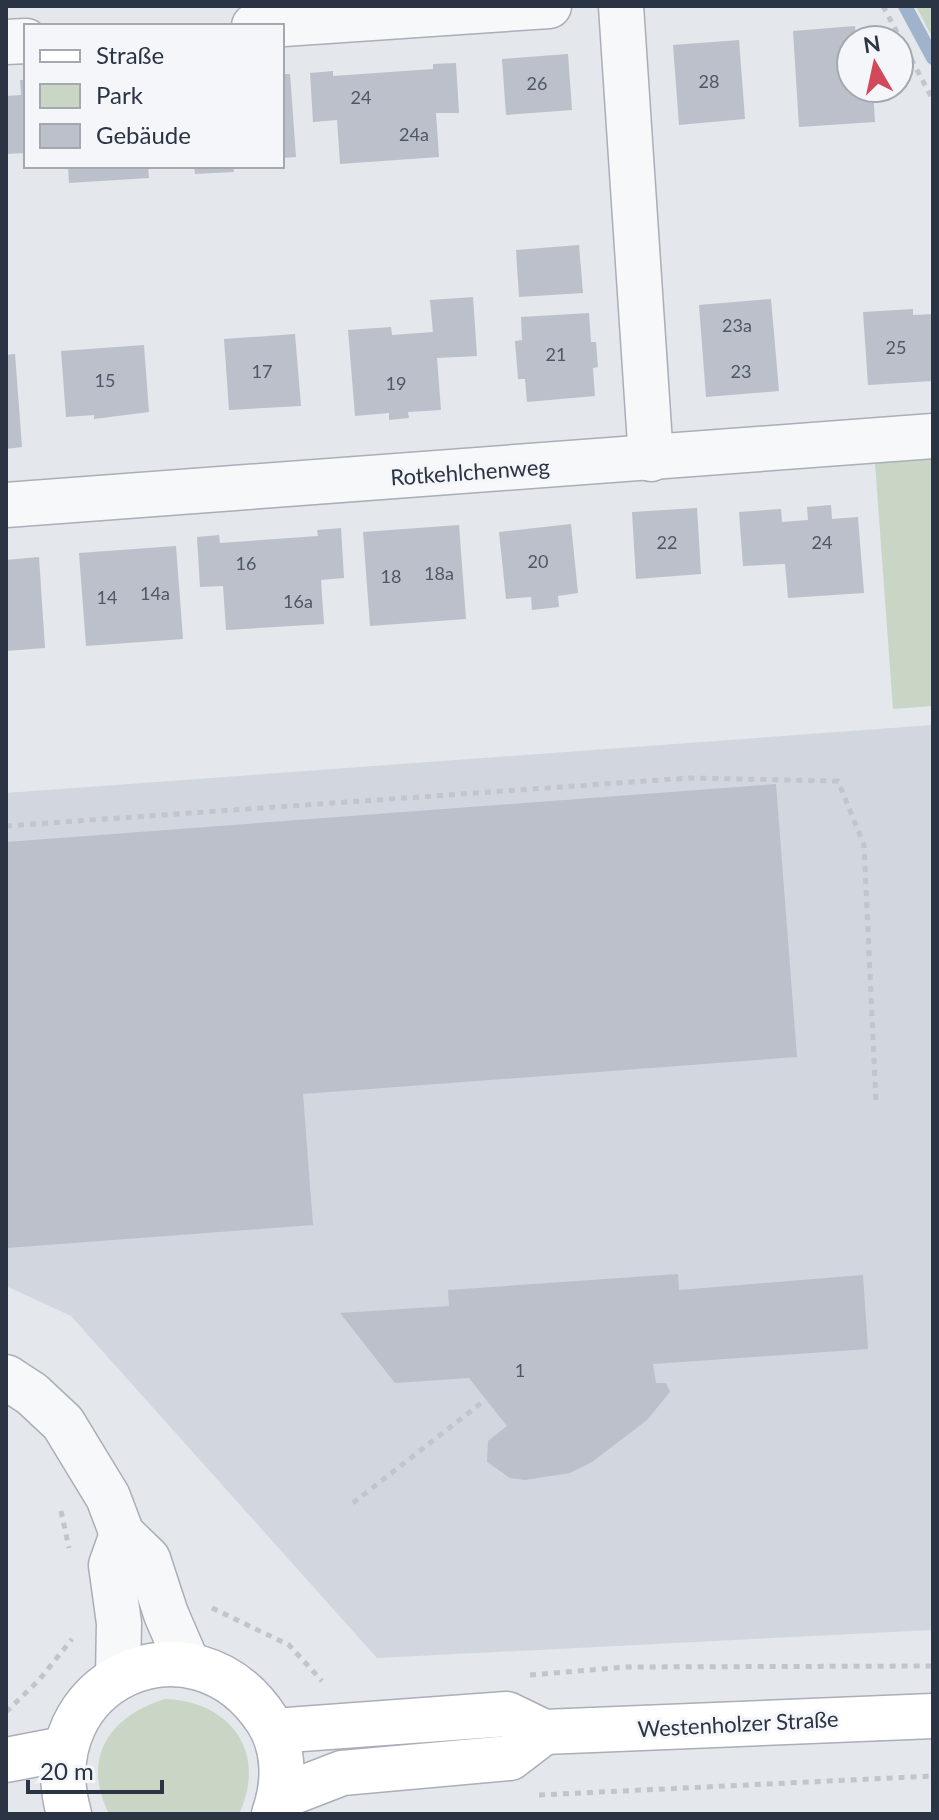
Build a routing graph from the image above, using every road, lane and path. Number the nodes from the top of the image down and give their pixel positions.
1 (549, 6) edge
2 (621, 6) edge
3 (883, 6) edge
4 (468, 9) edge
5 (279, 24) edge
6 (933, 100) edge
7 (933, 436) edge
8 (651, 459) junction
9 (6, 505) edge
10 (6, 826) edge
11 (876, 1102) dead end
12 (6, 1377) edge
13 (485, 1400) dead end
14 (353, 1503) dead end
15 (60, 1505) dead end
16 (122, 1534) junction
17 (71, 1562) dead end
18 (207, 1605) dead end
19 (78, 1632) dead end
20 (188, 1665) junction
21 (933, 1666) edge
22 (518, 1676) dead end
23 (118, 1677) junction
24 (324, 1683) dead end
25 (6, 1712) edge
26 (933, 1716) edge
27 (274, 1731) junction
28 (544, 1732) junction
29 (63, 1749) junction
30 (6, 1760) edge
31 (933, 1776) edge
32 (525, 1796) dead end
33 (277, 1806) edge
34 (69, 1814) edge

1 - 4 street
2 - 8 street
3 - 6 path
4 - 5 street
7 - 8 street, Rotkehlchenweg
8 - 9 street, Rotkehlchenweg
10 - 11 path
12 - 16 street
13 - 14 path
15 - 17 path
16 - 20 street
16 - 23 street
18 - 24 path
19 - 25 path
20 - 23 main road
20 - 27 main road
21 - 22 path
23 - 29 main road
26 - 28 main road, Westenholzer Straße
27 - 28 main road, Westenholzer Straße
27 - 33 main road
28 - 33 main road
29 - 30 main road
29 - 34 main road
31 - 32 path

